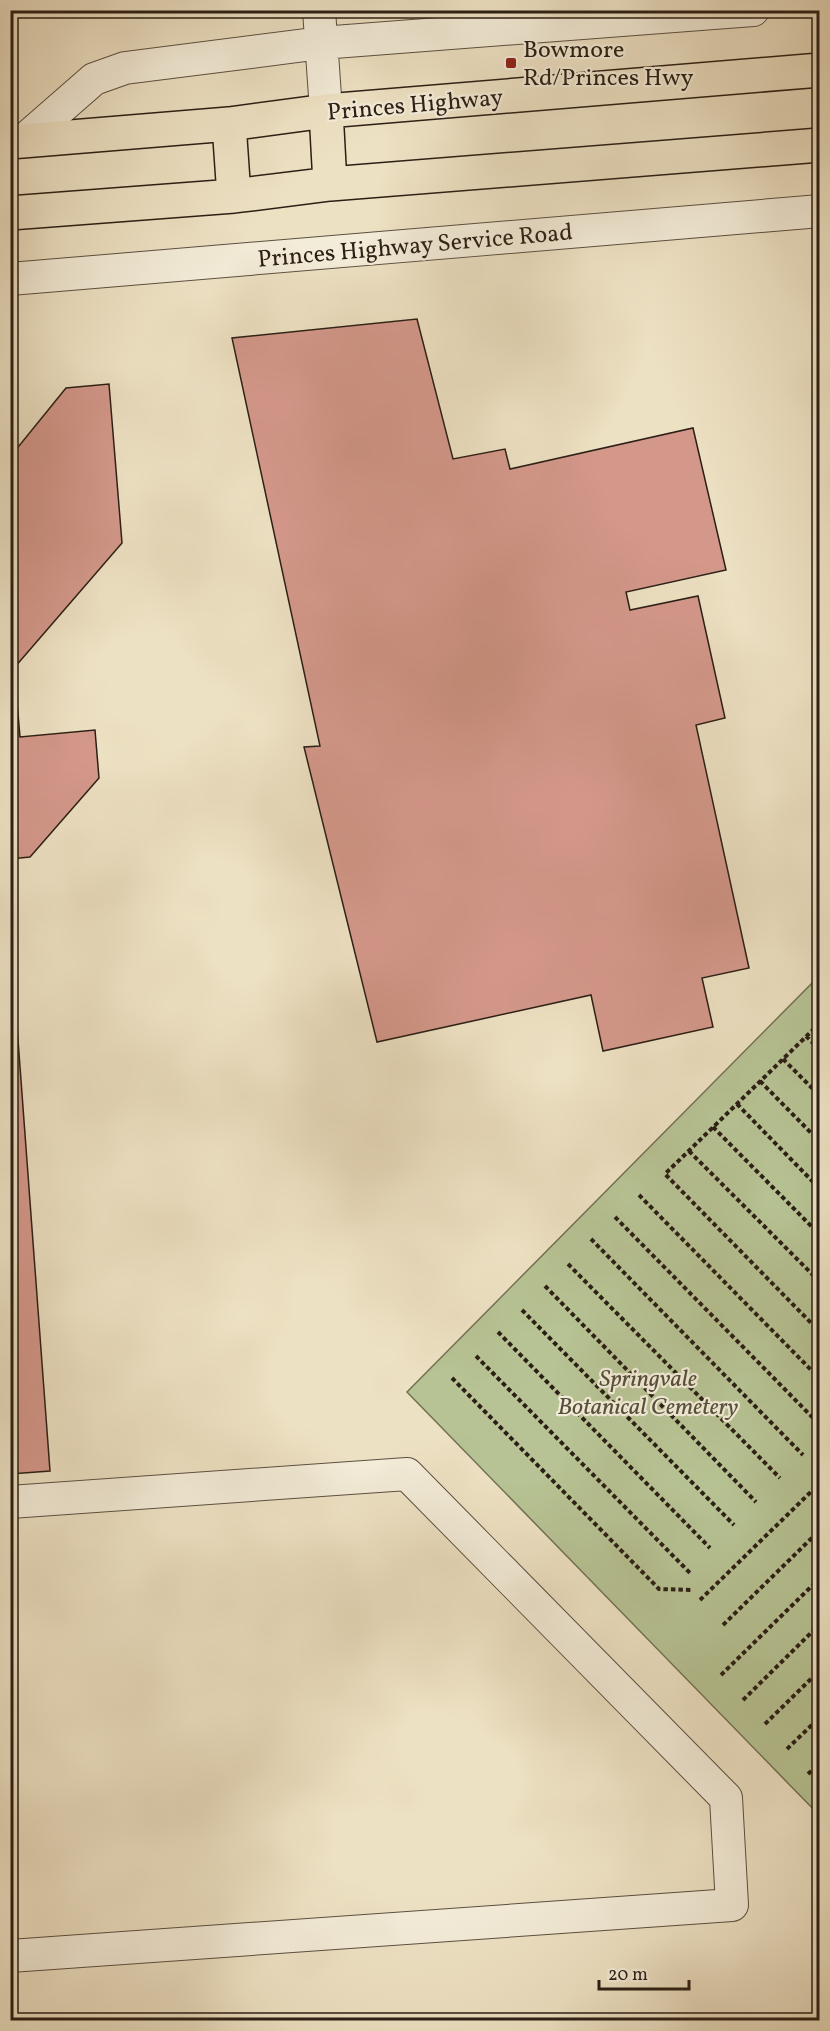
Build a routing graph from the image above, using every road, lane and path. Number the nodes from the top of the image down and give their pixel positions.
1 (319, 10) edge
2 (753, 10) edge
3 (321, 44) junction
4 (819, 70) edge
5 (326, 111) junction
6 (229, 124) junction
7 (15, 140) edge
8 (819, 145) edge
9 (330, 184) junction
10 (234, 196) junction
11 (819, 212) edge
12 (10, 213) edge
13 (10, 279) edge
14 (819, 1023) edge
15 (806, 1036) junction
16 (819, 1050) edge
17 (783, 1059) junction
18 (760, 1081) junction
19 (819, 1096) edge
20 (736, 1104) junction
21 (713, 1127) junction
22 (819, 1142) edge
23 (689, 1151) junction
24 (819, 1189) edge
25 (639, 1195) dead end
26 (615, 1217) dead end
27 (819, 1235) edge
28 (591, 1239) dead end
29 (568, 1264) dead end
30 (819, 1282) edge
31 (545, 1286) dead end
32 (522, 1310) dead end
33 (498, 1332) dead end
34 (819, 1332) edge
35 (476, 1356) dead end
36 (452, 1378) dead end
37 (819, 1379) edge
38 (819, 1425) edge
39 (803, 1455) dead end
40 (780, 1478) dead end
41 (819, 1483) edge
42 (10, 1502) edge
43 (756, 1502) dead end
44 (734, 1524) dead end
45 (819, 1530) edge
46 (710, 1548) dead end
47 (690, 1573) dead end
48 (819, 1578) edge
49 (693, 1590) dead end
50 (700, 1600) dead end
51 (819, 1624) edge
52 (723, 1625) dead end
53 (819, 1670) edge
54 (721, 1676) dead end
55 (743, 1700) dead end
56 (819, 1717) edge
57 (765, 1724) dead end
58 (787, 1749) dead end
59 (819, 1763) edge
60 (808, 1774) dead end
61 (10, 1956) edge

1 - 3 street
2 - 3 street
3 - 5 street
3 - 7 street
4 - 5 highway, Princes Highway
5 - 6 highway, Princes Highway
5 - 9 highway
6 - 7 highway, Princes Highway
6 - 10 highway
8 - 9 highway
9 - 10 highway
10 - 12 highway
11 - 13 street, Princes Highway Service Road
14 - 15 path
15 - 16 path
15 - 17 path
17 - 18 path
17 - 19 path
18 - 20 path
18 - 22 path
20 - 21 path
20 - 24 path
21 - 23 path
21 - 27 path
23 - 30 path
23 - 34 path
25 - 37 path
26 - 38 path
28 - 39 path
29 - 40 path
31 - 43 path
32 - 44 path
33 - 46 path
35 - 47 path
36 - 49 path
41 - 50 path
42 - 61 street
45 - 52 path
48 - 54 path
51 - 55 path
53 - 57 path
56 - 58 path
59 - 60 path

